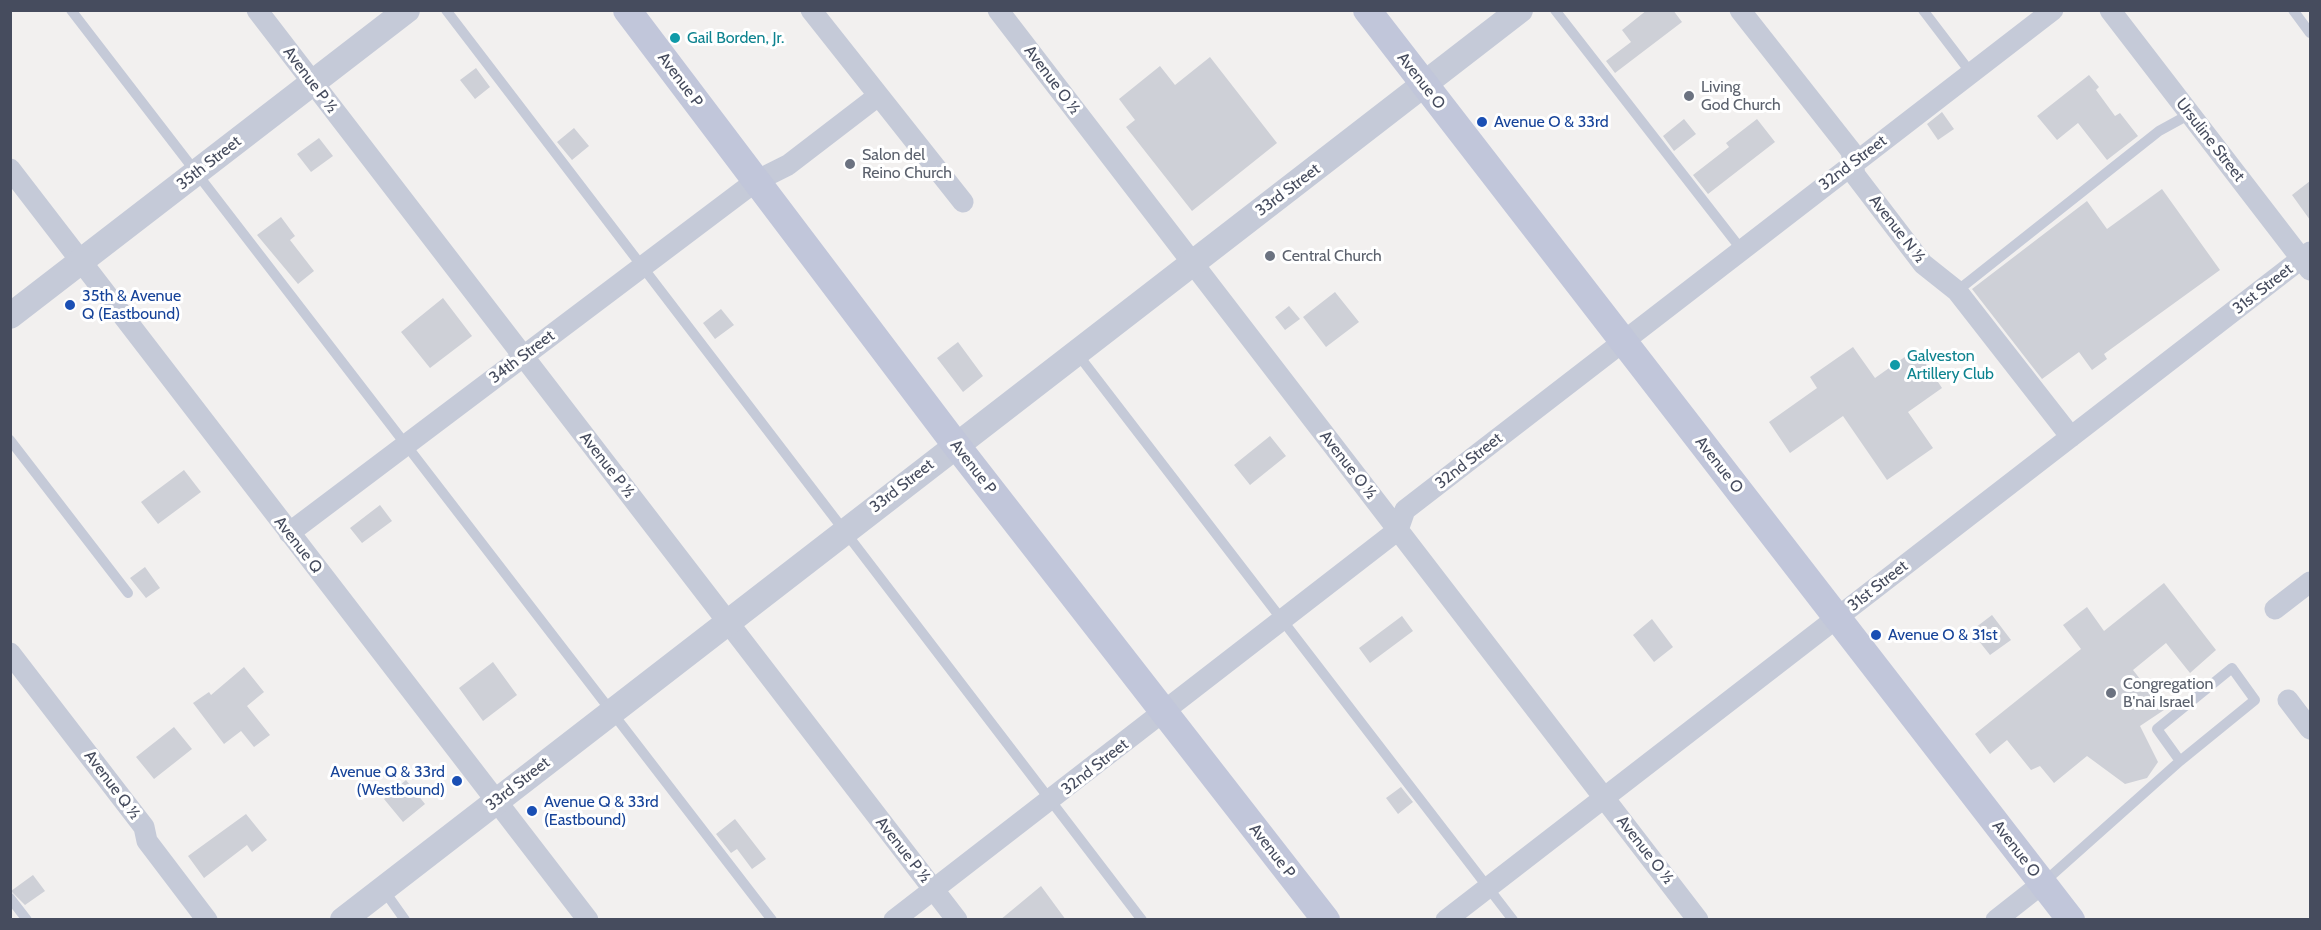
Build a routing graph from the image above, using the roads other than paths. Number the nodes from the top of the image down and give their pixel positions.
1 (71, 10) edge
2 (257, 10) edge
3 (407, 10) edge
4 (446, 10) edge
5 (627, 10) edge
6 (811, 10) edge
7 (998, 10) edge
8 (1366, 10) edge
9 (1520, 10) edge
10 (1555, 10) edge
11 (1740, 10) edge
12 (1923, 10) edge
13 (2054, 10) edge
14 (2110, 10) edge
15 (2293, 10) edge
16 (2310, 33) edge
17 (1971, 73) junction
18 (313, 83) junction
19 (1425, 86) junction
20 (878, 96) junction
21 (2190, 114) junction
22 (1853, 164) junction
23 (10, 169) edge
24 (196, 173) junction
25 (756, 181) junction
26 (963, 202) dead end
27 (1741, 249) junction
28 (2307, 260) edge
29 (82, 261) junction
30 (1191, 263) junction
31 (640, 267) junction
32 (1957, 291) junction
33 (10, 316) edge
34 (1623, 342) junction
35 (1076, 351) junction
36 (523, 356) junction
37 (2071, 437) junction
38 (10, 440) edge
39 (956, 445) junction
40 (405, 446) junction
41 (1398, 530) junction
42 (843, 532) junction
43 (289, 533) junction
44 (2310, 582) edge
45 (128, 593) dead end
46 (2275, 609) dead end
47 (1837, 619) junction
48 (1283, 620) junction
49 (727, 622) junction
50 (10, 653) edge
51 (2288, 700) dead end
52 (610, 712) junction
53 (1164, 713) junction
54 (2310, 729) edge
55 (2180, 761) junction
56 (1604, 797) junction
57 (496, 801) junction
58 (1050, 801) junction
59 (2043, 883) junction
60 (1487, 887) junction
61 (383, 889) junction
62 (934, 890) junction
63 (10, 898) edge
64 (27, 920) edge
65 (207, 920) edge
66 (343, 920) edge
67 (405, 920) edge
68 (588, 920) edge
69 (771, 920) edge
70 (894, 920) edge
71 (957, 920) edge
72 (1142, 920) edge
73 (1326, 920) edge
74 (1446, 920) edge
75 (1512, 920) edge
76 (1698, 920) edge
77 (1996, 920) edge
78 (2071, 920) edge

1 - 24 lane
2 - 18 street, Avenue P ½
3 - 18 street, 35th Street
4 - 31 lane
5 - 25 main road, Avenue P
6 - 20 street
7 - 30 street, Avenue O ½
8 - 19 main road, Avenue O
9 - 19 street, 33rd Street
10 - 27 lane
11 - 22 street, Avenue N ½
12 - 17 lane
13 - 17 street, 32nd Street
14 - 21 street, Ursuline Street
15 - 16 lane
17 - 22 street, 32nd Street
18 - 24 street, 35th Street
18 - 36 street, Avenue P ½
19 - 30 street, 33rd Street
19 - 34 main road, Avenue O
20 - 25 street, 34th Street
20 - 26 street
21 - 28 street, Ursuline Street
21 - 32 lane
22 - 27 street, 32nd Street
22 - 32 street, Avenue N ½
23 - 29 street, Avenue Q
24 - 29 street, 35th Street
24 - 40 lane
25 - 31 street, 34th Street
25 - 39 main road, Avenue P
27 - 34 street, 32nd Street
28 - 37 street, 31st Street
29 - 33 street, 35th Street
29 - 43 street, Avenue Q
30 - 35 street, 33rd Street
30 - 41 street, Avenue O ½
31 - 36 street, 34th Street
31 - 42 lane
32 - 37 street, Avenue N ½
34 - 41 street, 32nd Street
34 - 47 main road, Avenue O
35 - 39 street, 33rd Street
35 - 48 lane
36 - 40 street, 34th Street
36 - 49 street, Avenue P ½
37 - 47 street, 31st Street
38 - 45 lane
39 - 42 street, 33rd Street
39 - 53 main road, Avenue P
40 - 43 street, 34th Street
40 - 52 lane
41 - 48 street, 32nd Street
41 - 56 street, Avenue O ½
42 - 49 street, 33rd Street
42 - 58 lane
43 - 57 street, Avenue Q
44 - 46 street
47 - 56 street, 31st Street
47 - 59 main road, Avenue O
48 - 53 street, 32nd Street
48 - 60 lane
49 - 52 street, 33rd Street
49 - 62 street, Avenue P ½
50 - 65 street, Avenue Q ½
51 - 54 street
52 - 57 street, 33rd Street
52 - 69 lane
53 - 58 street, 32nd Street
53 - 73 main road, Avenue P
55 - 55 lane
55 - 59 lane
56 - 60 street, 31st Street
56 - 76 street, Avenue O ½
57 - 61 street, 33rd Street
57 - 68 street, Avenue Q
58 - 62 street, 32nd Street
58 - 72 lane
59 - 77 street
59 - 78 main road, Avenue O
60 - 74 street, 31st Street
60 - 75 lane
61 - 66 street, 33rd Street
61 - 67 lane
62 - 70 street, 32nd Street
62 - 71 street, Avenue P ½
63 - 64 lane

